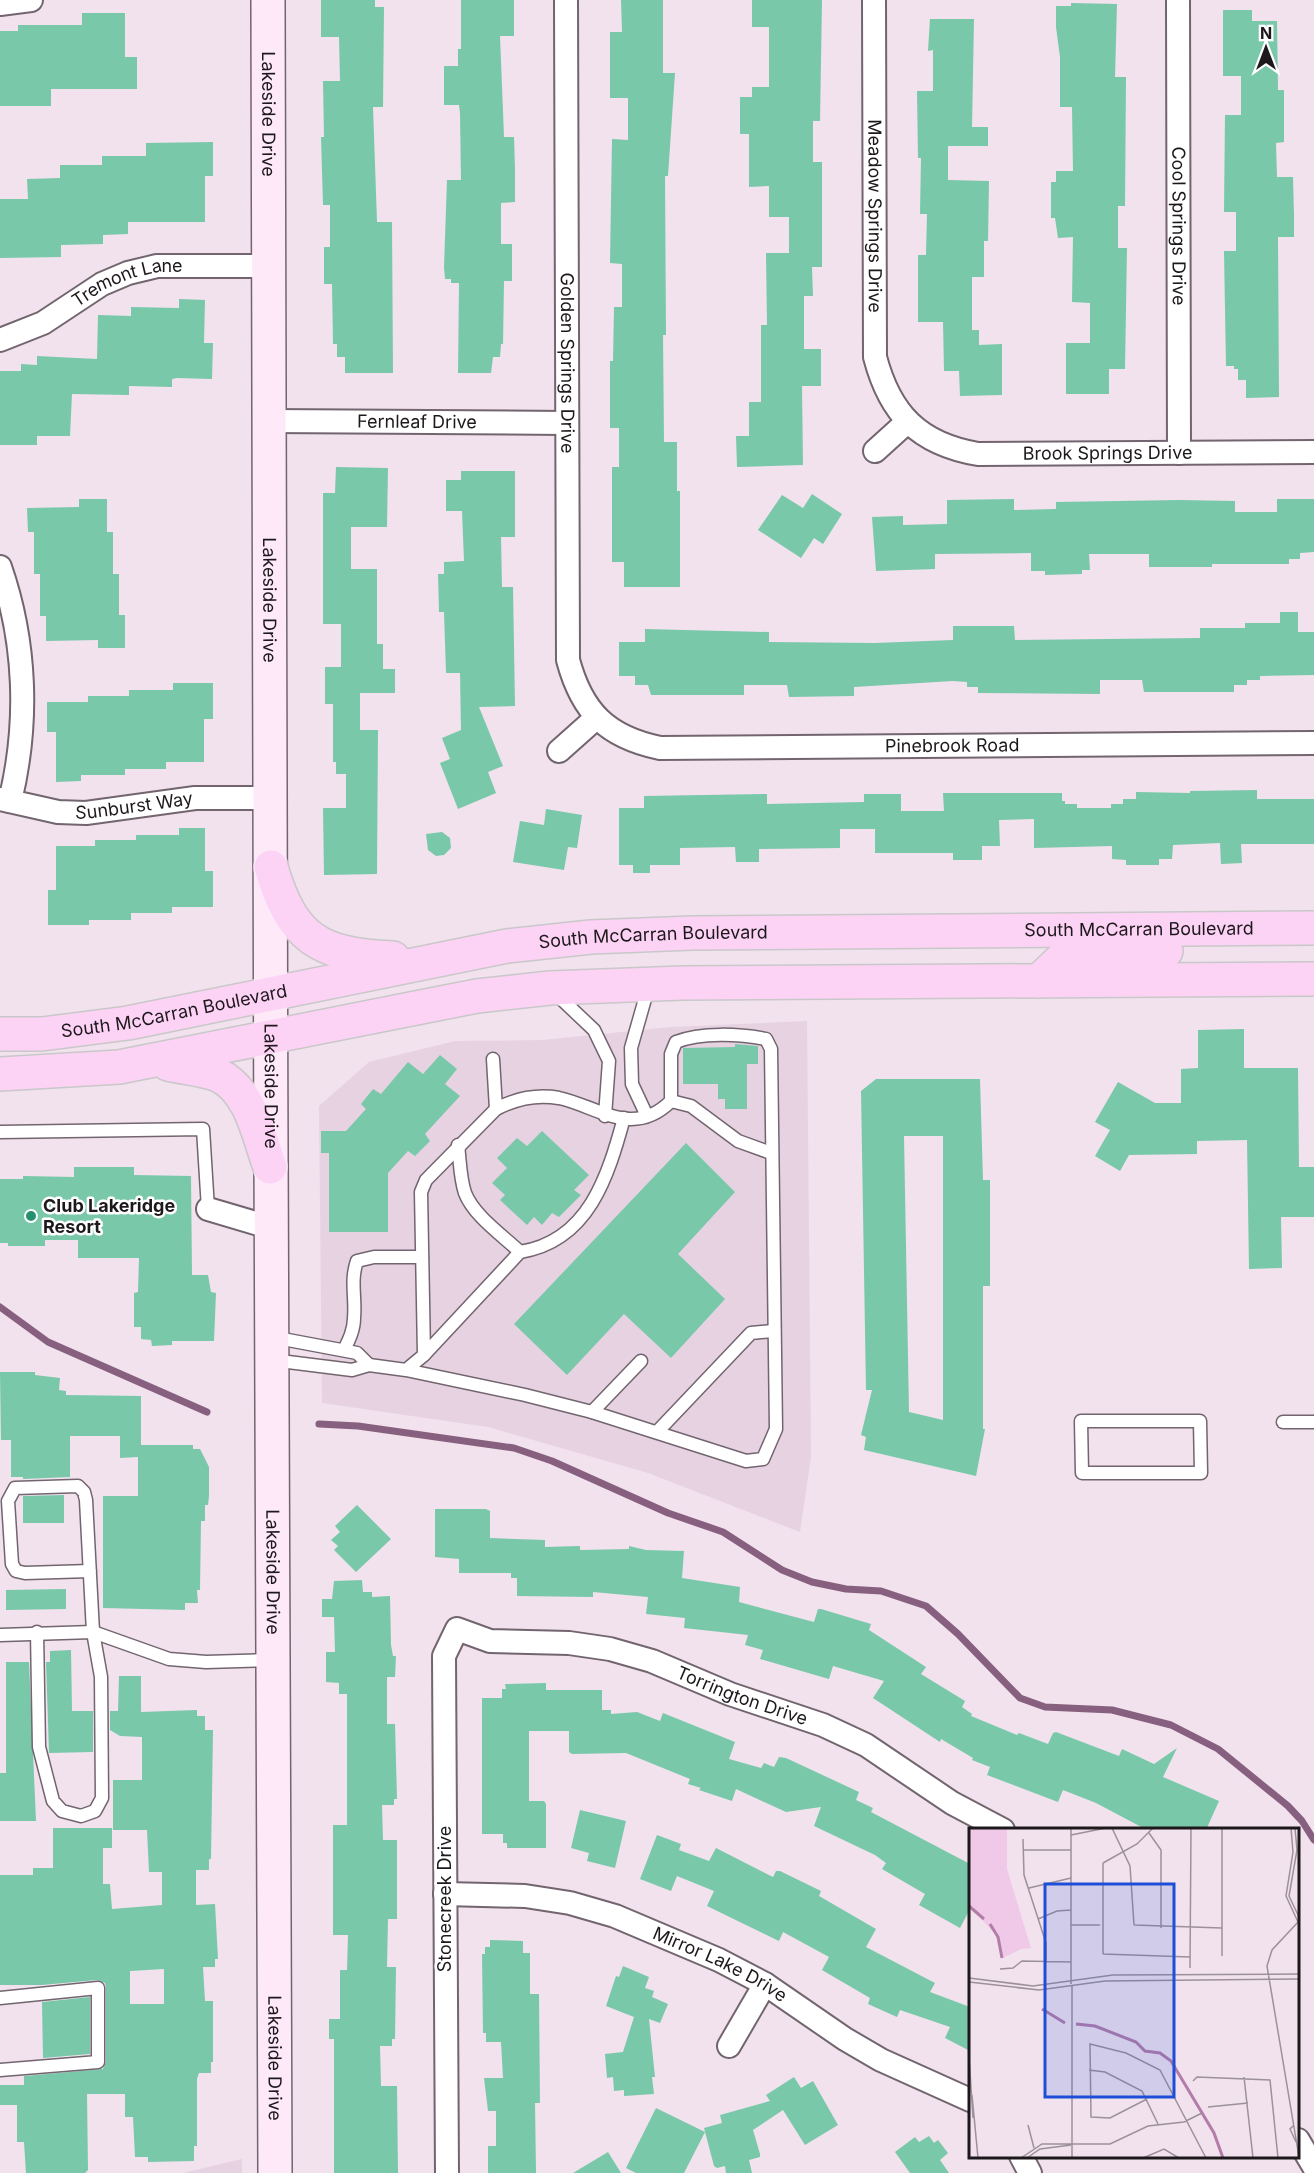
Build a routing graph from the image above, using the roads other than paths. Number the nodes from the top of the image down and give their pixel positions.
1 (31, 0) edge
2 (268, 0) edge
3 (566, 0) edge
4 (874, 0) edge
5 (1178, 0) edge
6 (0, 4) edge
7 (268, 266) junction
8 (0, 340) edge
9 (269, 422) junction
10 (907, 422) junction
11 (566, 423) junction
12 (875, 451) dead end
13 (1314, 452) edge
14 (1179, 453) junction
15 (0, 567) edge
16 (596, 718) junction
17 (1314, 743) edge
18 (559, 751) dead end
19 (271, 798) junction
20 (5, 800) edge
21 (271, 867) junction
22 (1311, 928) edge
23 (437, 960) junction
24 (1314, 979) edge
25 (1039, 981) junction
26 (650, 984) junction
27 (550, 988) junction
28 (272, 995) junction
29 (0, 1034) edge
30 (272, 1037) junction
31 (493, 1059) dead end
32 (151, 1061) junction
33 (0, 1074) edge
34 (671, 1101) junction
35 (496, 1109) junction
36 (605, 1116) junction
37 (647, 1116) junction
38 (624, 1118) junction
39 (0, 1132) edge
40 (458, 1145) junction
41 (771, 1153) junction
42 (270, 1167) junction
43 (208, 1209) joint
44 (269, 1227) junction
45 (520, 1252) junction
46 (422, 1257) junction
47 (773, 1331) junction
48 (271, 1348) junction
49 (344, 1350) junction
50 (424, 1355) junction
51 (641, 1361) dead end
52 (369, 1365) junction
53 (406, 1370) junction
54 (592, 1412) junction
55 (1081, 1421) joint
56 (1283, 1422) dead end
57 (1314, 1422) edge
58 (657, 1432) junction
59 (90, 1571) junction
60 (457, 1629) joint
61 (37, 1632) junction
62 (93, 1632) junction
63 (0, 1635) edge
64 (273, 1660) junction
65 (999, 1828) edge
66 (445, 1894) junction
67 (765, 1984) junction
68 (0, 1998) edge
69 (729, 2046) dead end
70 (0, 2070) edge
71 (969, 2100) edge
72 (1299, 2142) edge
73 (1022, 2158) edge
74 (1314, 2167) edge
75 (275, 2173) edge
76 (447, 2173) edge
77 (1030, 2173) edge

1 - 6 street
2 - 7 street, Lakeside Drive
3 - 11 street, Golden Springs Drive
4 - 10 street, Meadow Springs Drive
5 - 14 street, Cool Springs Drive
7 - 8 street, Tremont Lane
7 - 9 street, Lakeside Drive
9 - 11 street, Fernleaf Drive
9 - 19 street, Lakeside Drive
10 - 12 street
10 - 14 street, Brook Springs Drive
11 - 16 street, Golden Springs Drive
13 - 14 street, Brook Springs Drive
15 - 20 street
16 - 17 street, Pinebrook Road
16 - 18 street
19 - 20 street, Sunburst Way
19 - 21 street, Lakeside Drive
21 - 23 main road
21 - 28 street, Lakeside Drive
22 - 23 main road, South McCarran Boulevard
22 - 25 main road
23 - 28 main road, South McCarran Boulevard
24 - 25 main road
25 - 26 main road
26 - 27 main road
26 - 37 lane
27 - 30 main road
27 - 36 lane
28 - 29 main road, South McCarran Boulevard
28 - 30 street, Lakeside Drive
30 - 32 main road
30 - 42 street, Lakeside Drive
31 - 35 lane
32 - 33 main road
32 - 42 main road
34 - 37 lane
34 - 41 lane
34 - 41 lane
35 - 36 lane
35 - 40 lane
36 - 38 lane
37 - 38 lane
38 - 45 lane
39 - 43 lane
40 - 45 lane
40 - 46 lane
41 - 47 lane
42 - 44 street, Lakeside Drive
43 - 44 street
44 - 48 street, Lakeside Drive
45 - 50 lane
46 - 49 lane
46 - 50 lane
47 - 58 lane
47 - 58 lane
48 - 49 lane
48 - 52 lane
48 - 64 street, Lakeside Drive
49 - 52 lane
50 - 53 lane
51 - 54 lane
52 - 53 lane
53 - 54 lane
54 - 58 lane
55 - 55 lane
56 - 57 lane
59 - 59 lane
59 - 62 lane
60 - 65 street, Torrington Drive
60 - 66 street, Stonecreek Drive
61 - 62 lane
61 - 62 lane
61 - 63 lane
62 - 64 lane
64 - 75 street, Lakeside Drive
66 - 67 street, Mirror Lake Drive
66 - 76 street, Stonecreek Drive
67 - 69 street
67 - 71 street, Mirror Lake Drive
68 - 70 lane
72 - 74 street
73 - 77 street

